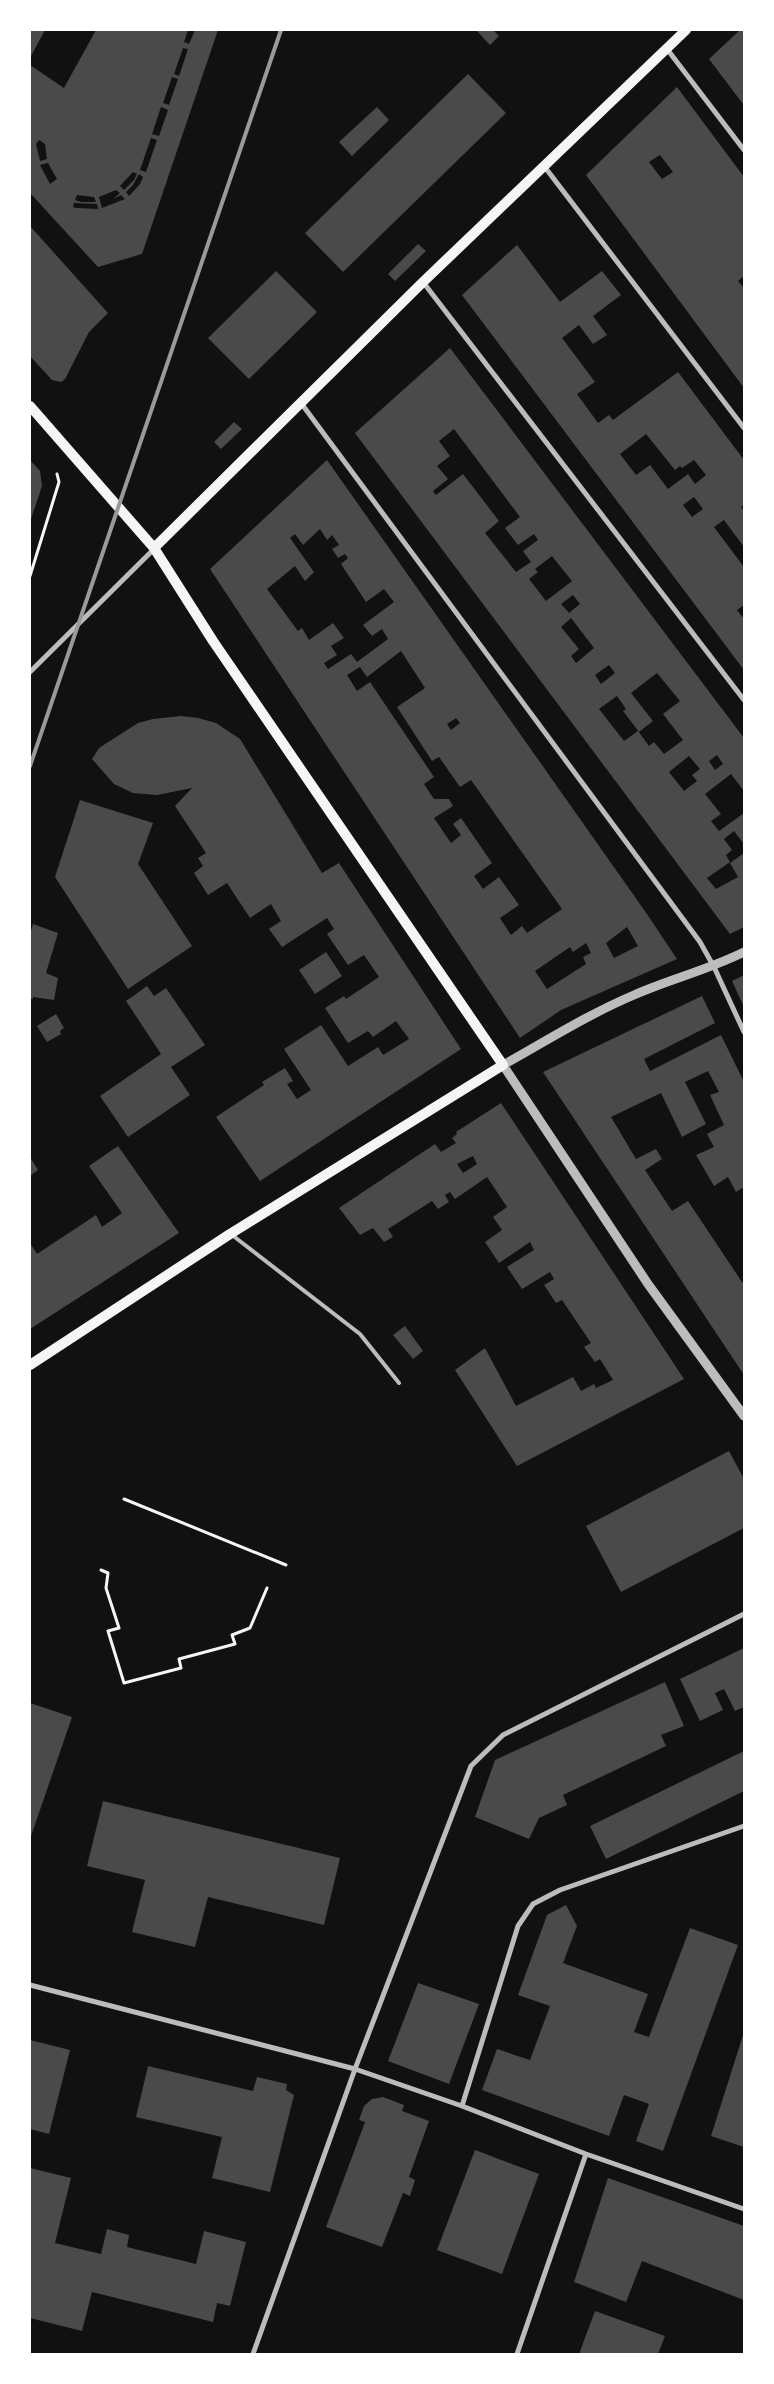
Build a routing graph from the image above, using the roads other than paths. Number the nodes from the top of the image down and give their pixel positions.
1 (686, 30) edge
2 (667, 49) junction
3 (744, 150) edge
4 (544, 165) junction
5 (423, 282) junction
6 (301, 403) junction
7 (30, 406) edge
8 (744, 428) edge
9 (154, 548) junction
10 (30, 672) edge
11 (744, 700) edge
12 (744, 952) edge
13 (714, 967) junction
14 (744, 1032) edge
15 (503, 1065) junction
16 (230, 1234) junction
17 (30, 1365) edge
18 (399, 1383) dead end
19 (744, 1416) edge
20 (744, 1614) edge
21 (744, 1826) edge
22 (30, 1985) edge
23 (355, 2069) junction
24 (462, 2106) junction
25 (586, 2154) junction
26 (744, 2209) edge
27 (253, 2354) edge
28 (517, 2354) edge

1 - 2 main road
2 - 3 street
2 - 4 main road
4 - 5 main road
4 - 8 street
5 - 6 main road
5 - 11 street
6 - 9 main road
6 - 13 street
7 - 9 main road
9 - 10 street
9 - 15 main road
12 - 13 street
13 - 14 street
13 - 15 street
15 - 16 main road
15 - 19 street
16 - 17 main road
16 - 18 lane
20 - 23 street
21 - 24 street
22 - 23 street
23 - 24 street
23 - 27 street
24 - 25 street
25 - 26 street
25 - 28 street

